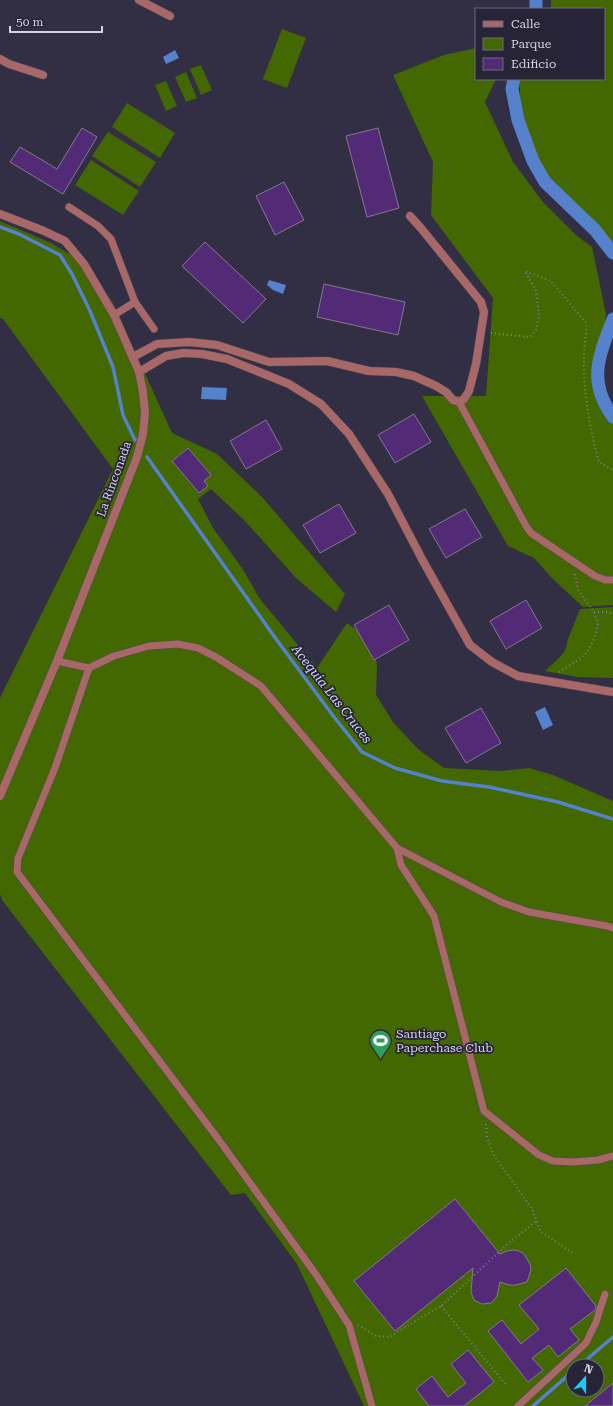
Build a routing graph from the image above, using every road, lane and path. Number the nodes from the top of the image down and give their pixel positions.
1 (139, 0) edge
2 (170, 16) dead end
3 (0, 59) edge
4 (43, 75) dead end
5 (69, 207) dead end
6 (0, 214) edge
7 (410, 216) dead end
8 (135, 302) junction
9 (114, 315) junction
10 (154, 329) dead end
11 (488, 333) dead end
12 (133, 357) junction
13 (139, 372) junction
14 (459, 402) junction
15 (613, 470) edge
16 (572, 561) junction
17 (613, 580) edge
18 (594, 612) junction
19 (613, 615) edge
20 (57, 661) junction
21 (89, 668) junction
22 (558, 673) dead end
23 (613, 692) edge
24 (0, 796) edge
25 (397, 848) junction
26 (613, 928) edge
27 (484, 1111) junction
28 (613, 1156) edge
29 (536, 1221) junction
30 (574, 1254) dead end
31 (605, 1294) dead end
32 (441, 1306) junction
33 (344, 1316) junction
34 (507, 1386) dead end
35 (372, 1406) edge
36 (518, 1406) edge

1 - 2 street
3 - 4 street
5 - 8 lane
6 - 9 street, La Rinconada
7 - 14 street
8 - 9 lane
8 - 10 lane
9 - 12 street, La Rinconada
11 - 15 path
12 - 13 street, La Rinconada
12 - 14 street
13 - 20 street, La Rinconada
13 - 23 street
14 - 16 lane
16 - 17 lane
16 - 18 path
18 - 19 path
18 - 22 path
20 - 21 lane
20 - 24 street, La Rinconada
21 - 25 lane
21 - 33 lane
25 - 26 lane
25 - 27 lane
27 - 28 lane
27 - 29 path
29 - 30 path
29 - 32 path
31 - 36 lane
32 - 33 path
32 - 34 path
33 - 35 lane

